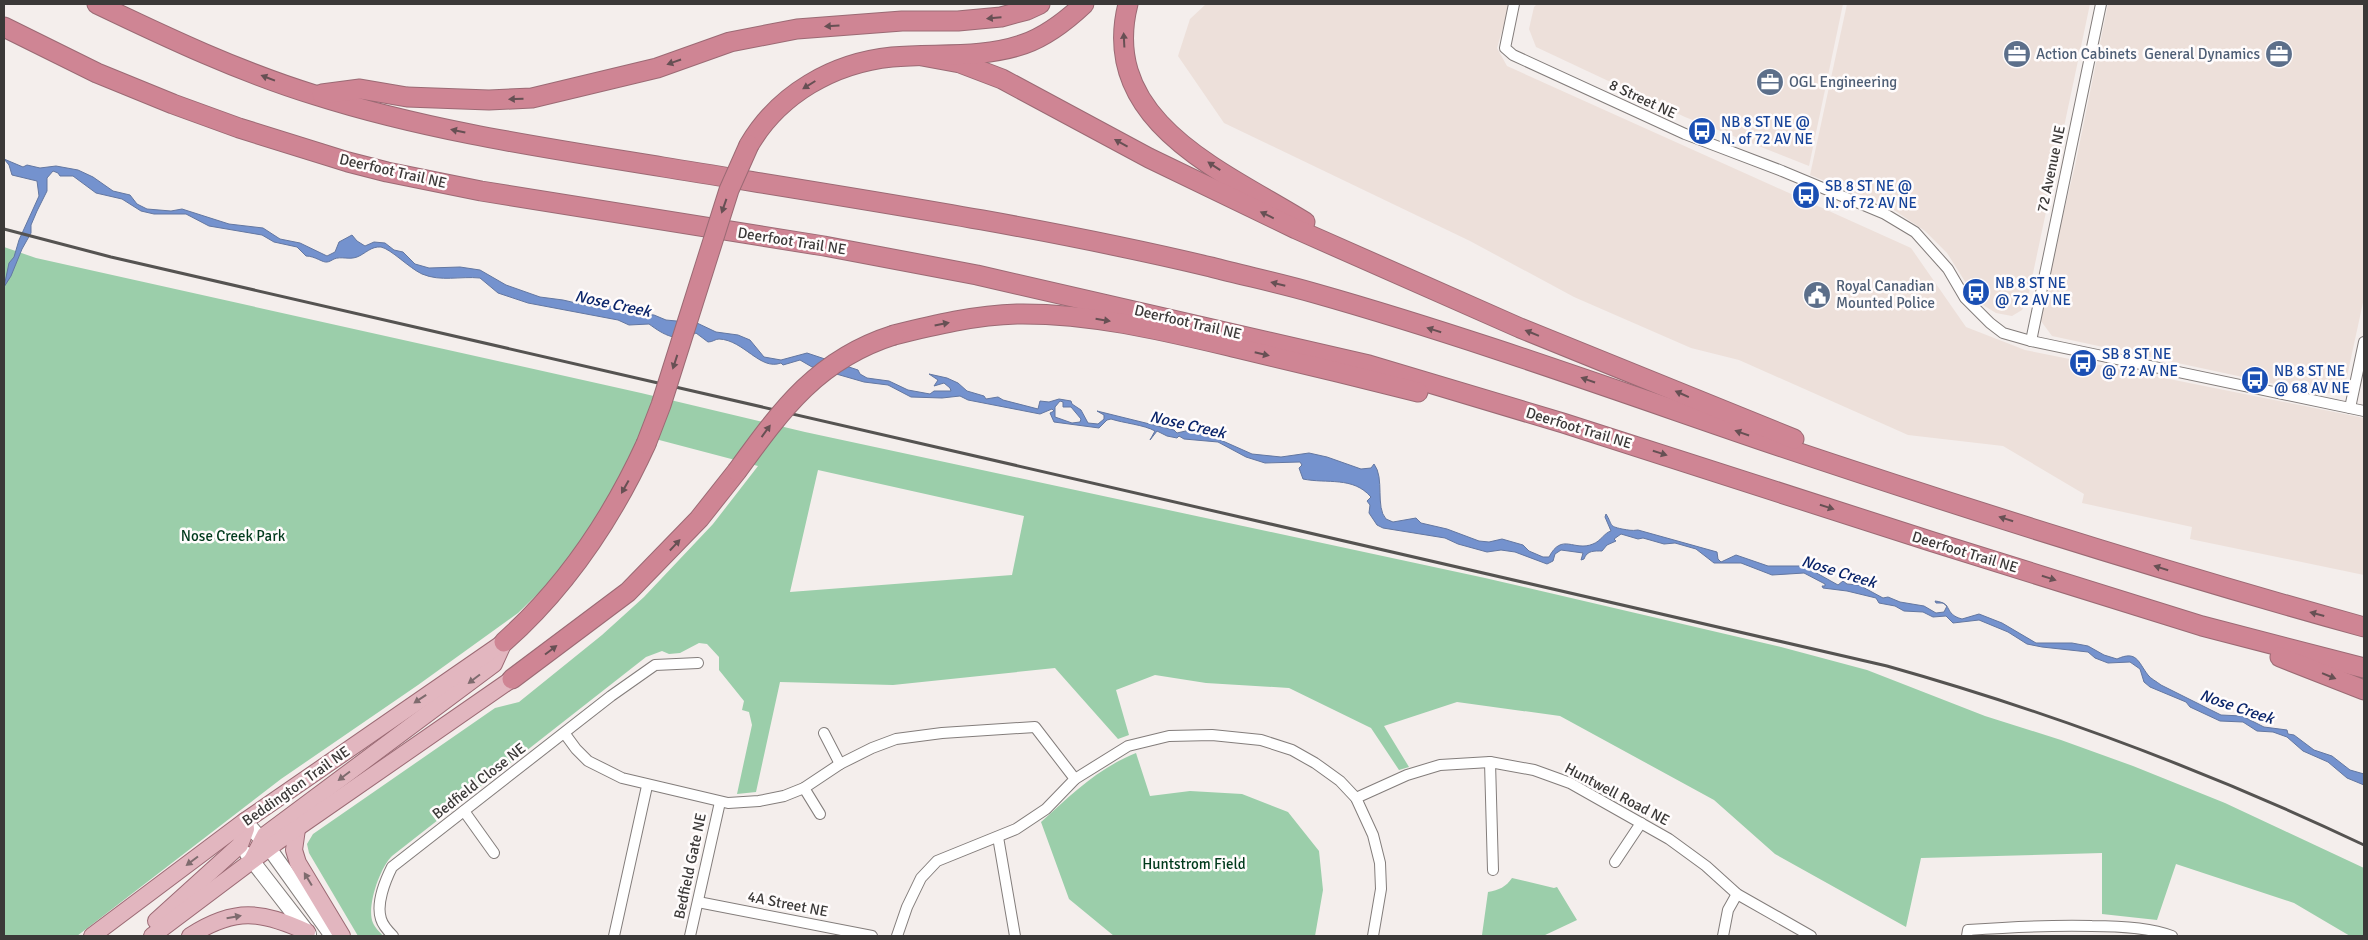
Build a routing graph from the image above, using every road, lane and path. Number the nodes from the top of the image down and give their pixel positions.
1 (97, 4) edge
2 (1040, 4) edge
3 (1084, 4) edge
4 (1128, 4) edge
5 (1514, 4) edge
6 (2101, 4) edge
7 (4, 27) edge
8 (922, 56) junction
9 (313, 95) junction
10 (1391, 272) junction
11 (2031, 341) junction
12 (2364, 342) edge
13 (2350, 408) junction
14 (2364, 411) edge
15 (1563, 423) junction
16 (1855, 470) junction
17 (2202, 626) junction
18 (2364, 627) edge
19 (504, 642) junction
20 (698, 663) dead end
21 (2364, 668) edge
22 (512, 679) joint
23 (2364, 690) edge
24 (824, 733) dead end
25 (565, 734) junction
26 (1490, 762) junction
27 (840, 764) junction
28 (1075, 779) junction
29 (647, 786) junction
30 (804, 788) junction
31 (1356, 798) junction
32 (720, 802) junction
33 (464, 811) junction
34 (820, 814) dead end
35 (245, 820) junction
36 (1641, 823) junction
37 (297, 828) junction
38 (231, 831) junction
39 (998, 837) junction
40 (265, 844) junction
41 (240, 845) junction
42 (494, 853) dead end
43 (252, 860) junction
44 (1615, 862) dead end
45 (1493, 870) dead end
46 (1737, 894) junction
47 (698, 902) junction
48 (309, 934) edge
49 (92, 936) edge
50 (150, 936) edge
51 (190, 936) edge
52 (332, 936) edge
53 (342, 936) edge
54 (392, 936) edge
55 (614, 936) edge
56 (690, 936) edge
57 (872, 936) edge
58 (897, 936) edge
59 (1015, 936) edge
60 (1373, 936) edge
61 (1723, 936) edge
62 (1811, 936) edge
63 (1967, 936) edge
64 (2172, 936) edge

9 -> 1 highway
2 -> 9 highway
3 - 8 highway
10 -> 4 highway
5 - 11 street, 8 Street NE
6 - 11 street, 72 Avenue NE
7 - 15 highway, Deerfoot Trail NE
10 -> 8 highway
8 -> 19 highway, bridge
16 -> 9 highway
16 -> 10 highway
11 - 13 street, 8 Street NE
12 - 13 street
13 - 14 street, 8 Street NE
15 -> 17 highway, Deerfoot Trail NE
22 -> 15 highway, bridge
18 -> 16 highway
17 - 21 highway, Deerfoot Trail NE
17 -> 23 highway
19 -> 35 main road, Beddington Trail NE
19 -> 40 main road
20 - 25 street, Bedfield Close NE
22 - 37 main road
24 - 27 street
25 - 29 street
25 - 33 street, Bedfield Close NE
26 - 31 street, Huntwell Road NE
26 - 36 street, Huntwell Road NE
26 - 45 street
27 - 28 street
27 - 30 street
28 - 31 street
28 - 39 street
29 - 32 street
29 - 55 street
30 - 32 street
30 - 34 street
31 - 60 street
32 - 47 street, Bedfield Gate NE
33 - 42 street
33 - 54 street, Bedfield Close NE
35 - 38 main road, Beddington Trail NE
35 - 40 main road
35 - 41 main road
36 - 44 street
36 - 46 street, Huntwell Road NE
37 - 40 main road
53 -> 37 main road
38 - 41 main road
38 -> 49 main road, Beddington Trail NE
39 - 58 street
39 - 59 street
40 - 43 main road
40 - 52 main road
41 - 43 main road
41 - 50 main road
43 - 48 main road
43 - 50 main road
46 - 61 street
46 - 62 street, Huntwell Road NE
47 - 56 street, Bedfield Gate NE
47 - 57 street, 4A Street NE
51 -> 48 main road
63 - 64 street

